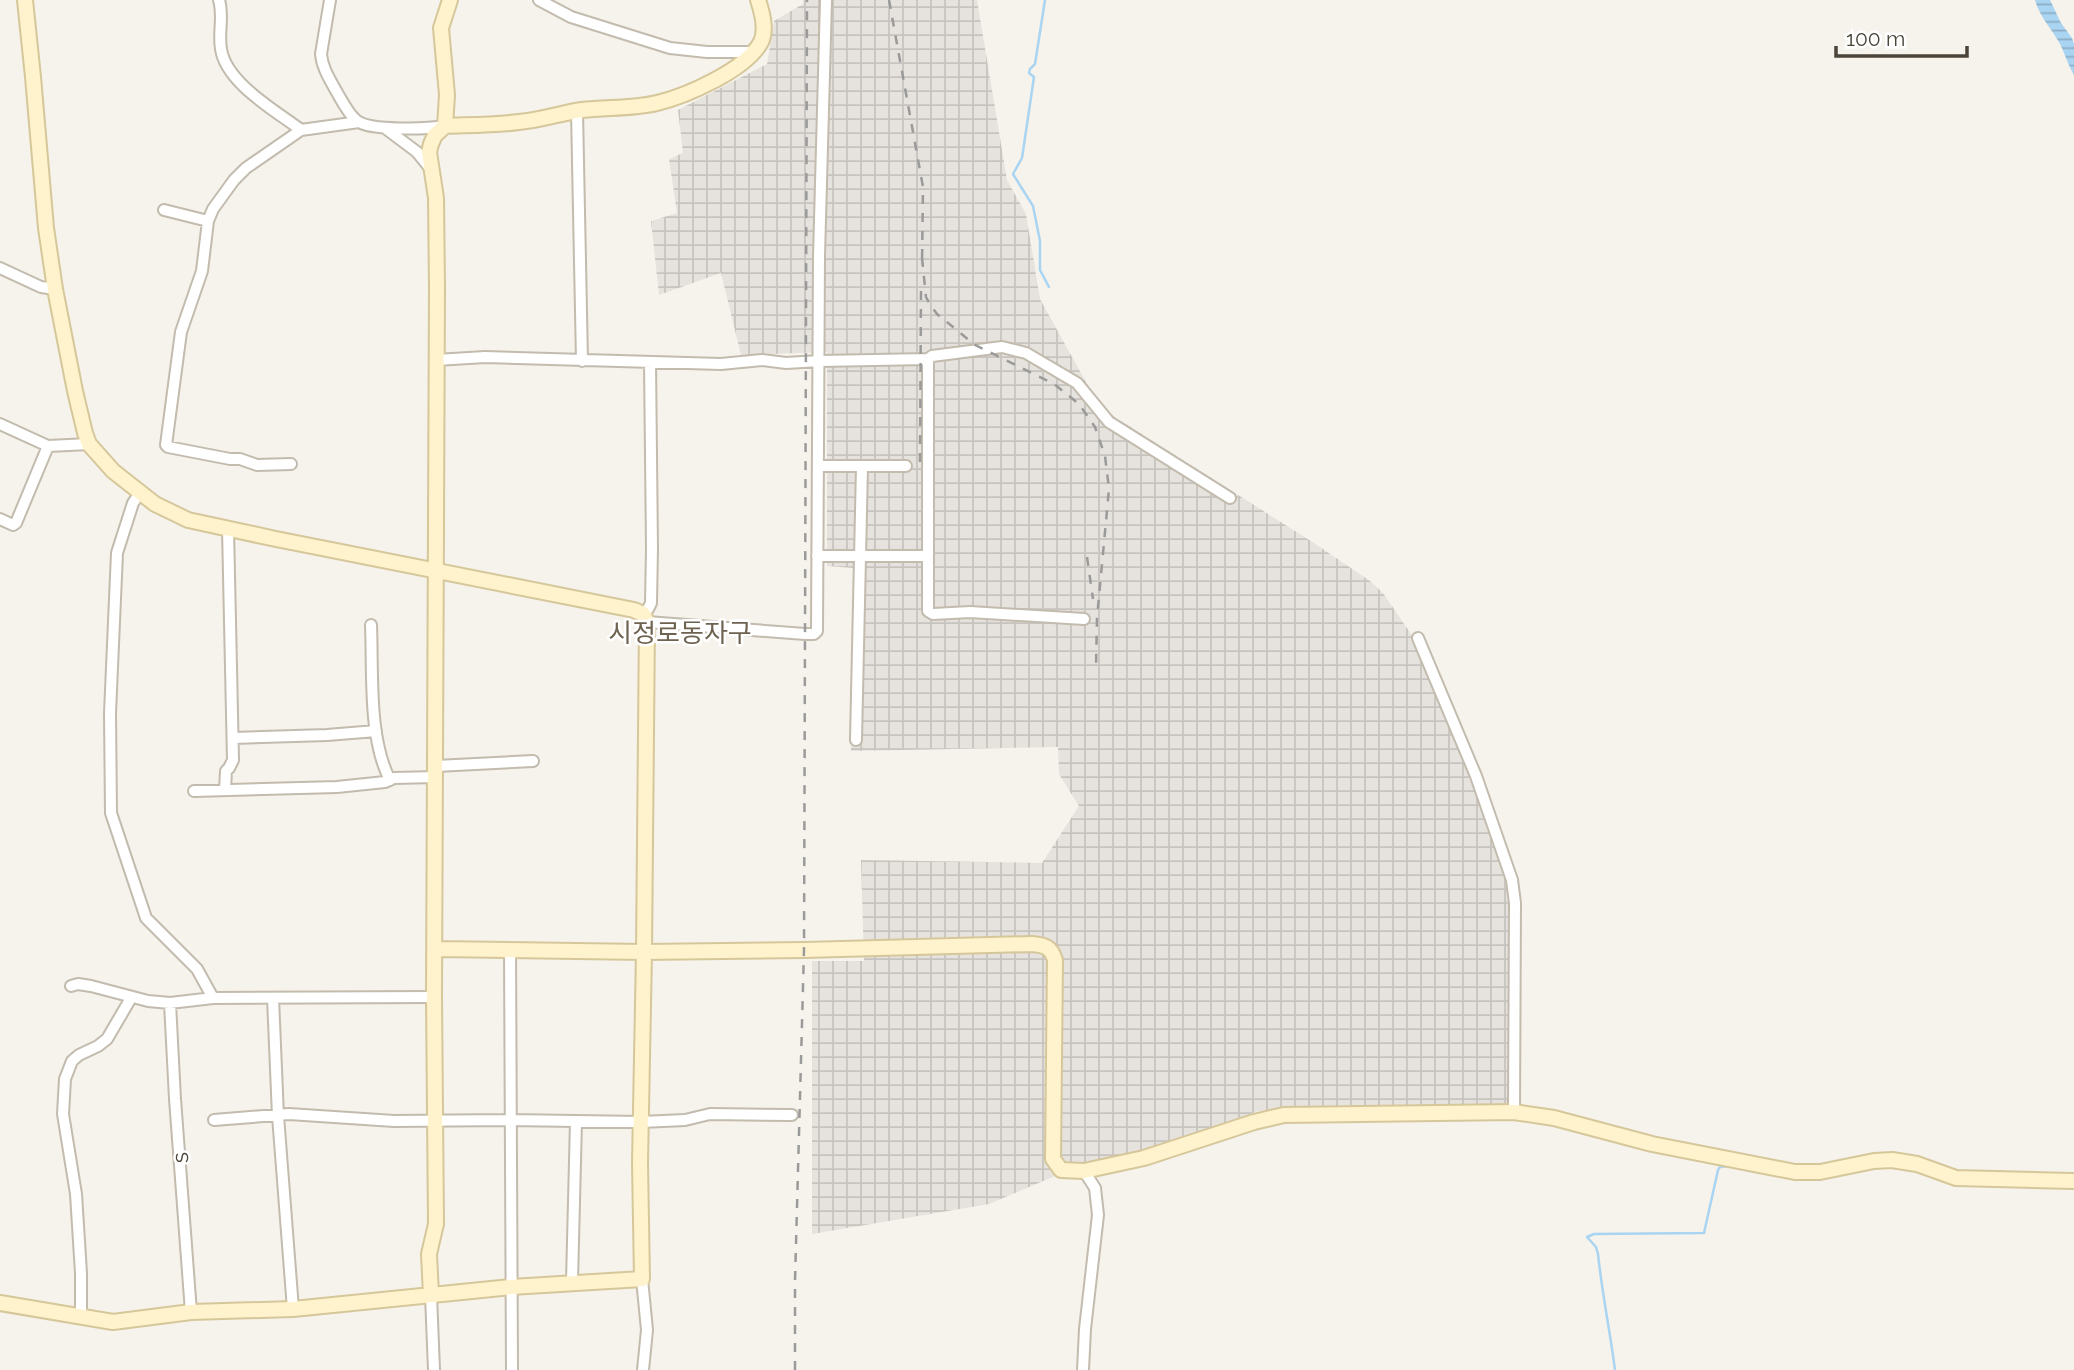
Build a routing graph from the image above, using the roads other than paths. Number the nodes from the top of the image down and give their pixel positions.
1 (25, 0) edge
2 (219, 0) edge
3 (330, 0) edge
4 (450, 0) edge
5 (539, 0) edge
6 (758, 0) edge
7 (826, 0) edge
8 (753, 52) junction
9 (577, 111) junction
10 (359, 122) junction
11 (444, 126) junction
12 (382, 127) junction
13 (301, 130) junction
14 (434, 174) junction
15 (164, 210) dead end
16 (208, 221) junction
17 (0, 268) edge
18 (55, 289) junction
19 (928, 359) junction
20 (436, 360) junction
21 (582, 361) junction
22 (820, 361) junction
23 (650, 362) junction
24 (0, 424) edge
25 (89, 444) junction
26 (48, 446) junction
27 (291, 464) dead end
28 (818, 466) junction
29 (862, 466) junction
30 (906, 466) dead end
31 (140, 493) junction
32 (1230, 498) dead end
33 (0, 519) edge
34 (228, 529) junction
35 (817, 556) junction
36 (928, 556) junction
37 (861, 557) junction
38 (437, 571) junction
39 (645, 618) junction
40 (1084, 619) dead end
41 (371, 625) dead end
42 (1418, 638) dead end
43 (376, 731) junction
44 (233, 738) junction
45 (856, 740) dead end
46 (533, 761) dead end
47 (436, 771) junction
48 (390, 780) junction
49 (225, 790) junction
50 (194, 791) dead end
51 (435, 949) junction
52 (510, 949) junction
53 (645, 952) junction
54 (71, 986) dead end
55 (434, 997) junction
56 (131, 998) junction
57 (214, 998) junction
58 (273, 998) junction
59 (170, 1003) junction
60 (1514, 1112) junction
61 (792, 1115) dead end
62 (278, 1116) junction
63 (510, 1120) junction
64 (214, 1121) dead end
65 (436, 1121) junction
66 (576, 1121) junction
67 (641, 1122) junction
68 (1084, 1171) junction
69 (2074, 1181) edge
70 (642, 1279) junction
71 (572, 1282) junction
72 (511, 1287) junction
73 (431, 1295) junction
74 (0, 1303) edge
75 (293, 1309) junction
76 (191, 1312) junction
77 (81, 1318) junction
78 (434, 1370) edge
79 (512, 1370) edge
80 (643, 1370) edge
81 (1083, 1370) edge

1 - 18 street
2 - 13 street
3 - 10 street
4 - 11 street
5 - 8 street
6 - 8 street
7 - 22 street
8 - 9 street
9 - 11 street
9 - 21 street
10 - 12 street
10 - 13 street
11 - 12 street
11 - 14 street
12 - 14 street
13 - 16 street
14 - 20 street
15 - 16 street
16 - 27 street
17 - 18 street
18 - 25 street
19 - 22 street
19 - 32 street
19 - 36 street
20 - 21 street
20 - 38 street
21 - 23 street
22 - 23 street
22 - 28 street
23 - 39 street
24 - 26 street
25 - 26 street
25 - 31 street
26 - 33 street
28 - 29 street
28 - 35 street
29 - 30 street
29 - 37 street
31 - 34 street
31 - 57 street
34 - 38 street
34 - 44 street
35 - 37 street
35 - 39 street
36 - 37 street
36 - 40 street
37 - 45 street
38 - 39 street
38 - 47 street
39 - 53 street
41 - 43 street
42 - 60 street
43 - 44 street
43 - 48 street
44 - 49 street
46 - 47 street
47 - 48 street
47 - 51 street
48 - 49 street
49 - 50 street
51 - 52 street
51 - 55 street
52 - 53 street
52 - 63 street
53 - 67 street
53 - 68 street
54 - 56 street
55 - 58 street
55 - 65 street
56 - 59 street
56 - 77 street
57 - 58 street
57 - 59 street
58 - 62 street
59 - 76 street, s
60 - 68 street
60 - 69 street
61 - 67 street
62 - 64 street
62 - 65 street
62 - 75 street
63 - 65 street
63 - 66 street
63 - 72 street
65 - 73 street
66 - 67 street
66 - 71 street
67 - 70 street
68 - 81 street
70 - 71 street
70 - 80 street
71 - 72 street
72 - 73 street
72 - 79 street
73 - 75 street
73 - 78 street
74 - 77 street
75 - 76 street
76 - 77 street

